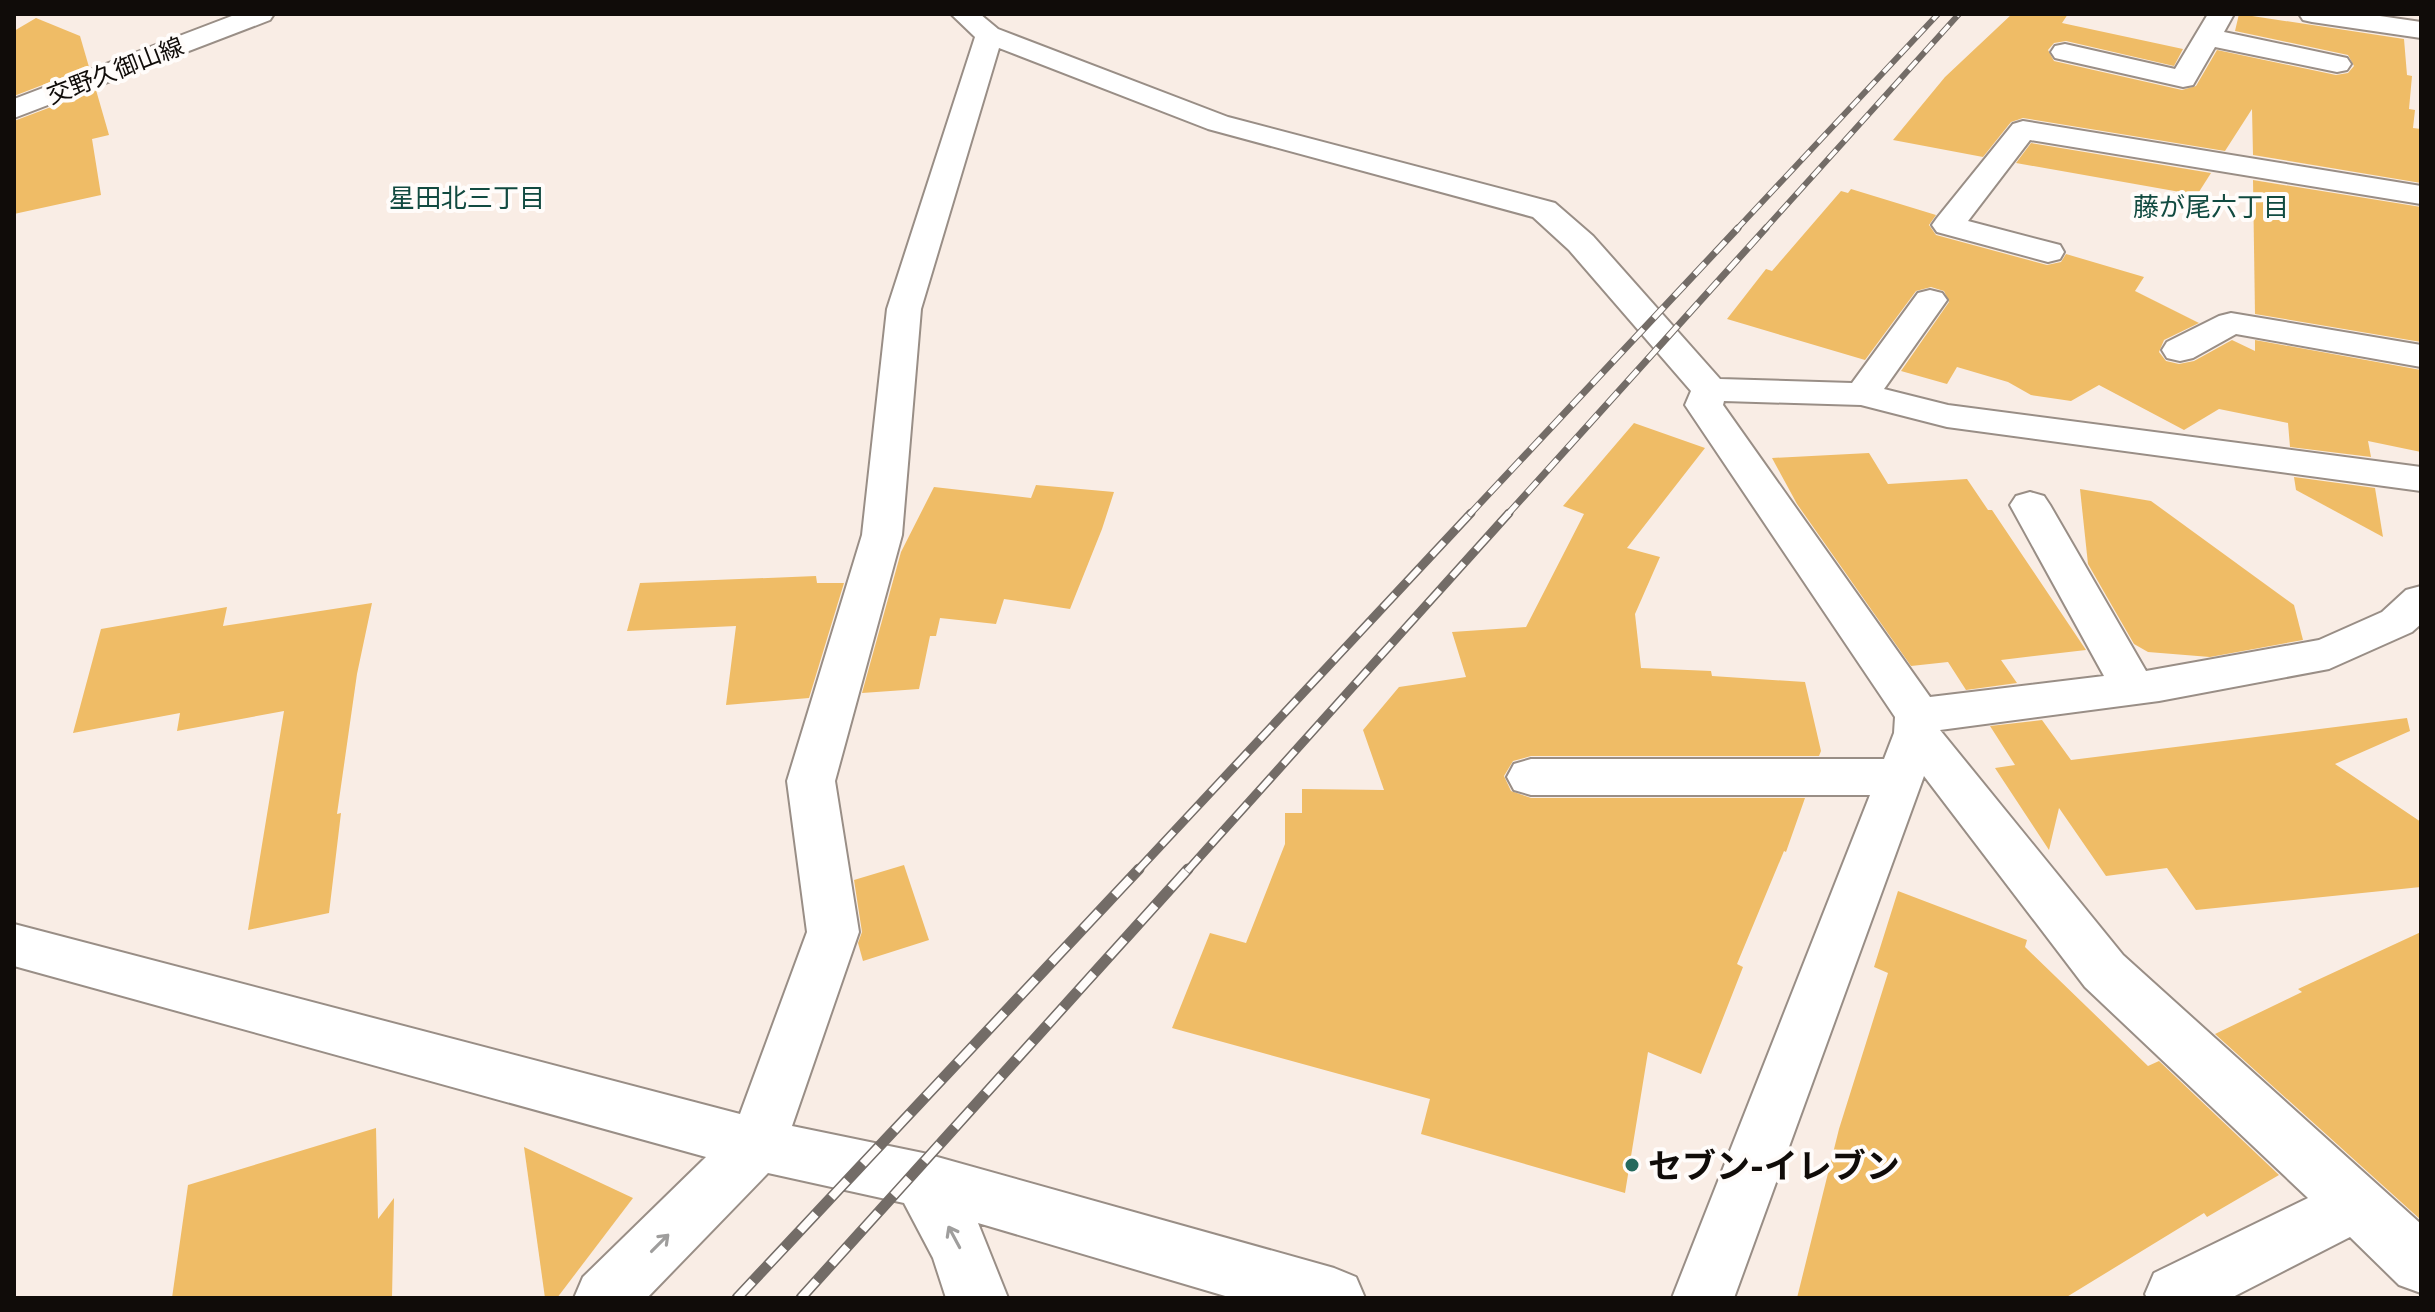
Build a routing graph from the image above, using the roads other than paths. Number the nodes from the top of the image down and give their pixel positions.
1 (261, 14) edge
2 (2321, 15) edge
3 (976, 24) edge
4 (2214, 25) edge
5 (2421, 30) edge
6 (2065, 52) dead end
7 (2337, 64) dead end
8 (14, 109) edge
9 (2421, 195) edge
10 (2048, 252) dead end
11 (1930, 300) dead end
12 (2180, 350) dead end
13 (2421, 356) edge
14 (1710, 390) junction
15 (1862, 394) junction
16 (2421, 479) edge
17 (2030, 505) dead end
18 (2421, 600) edge
19 (2133, 688) junction
20 (1912, 742) junction
21 (1531, 777) dead end
22 (14, 945) edge
23 (757, 1145) junction
24 (923, 1180) junction
25 (2356, 1204) junction
26 (2421, 1264) edge
27 (2176, 1294) dead end
28 (605, 1298) edge
29 (977, 1298) edge
30 (1334, 1298) edge
31 (1703, 1298) edge

1 - 8 street, 交野久御山線
2 - 5 street
3 - 14 street
3 - 23 street
4 - 6 street
4 - 7 street
9 - 10 street
11 - 15 street
12 - 13 street
14 - 15 street
14 - 20 street
15 - 16 street
17 - 19 street
18 - 19 street
19 - 20 street
20 - 21 street
20 - 25 street
20 - 31 street
22 - 23 street
23 - 24 street
28 -> 23 street
29 -> 24 street
24 - 30 street
25 - 26 street
25 - 27 street

